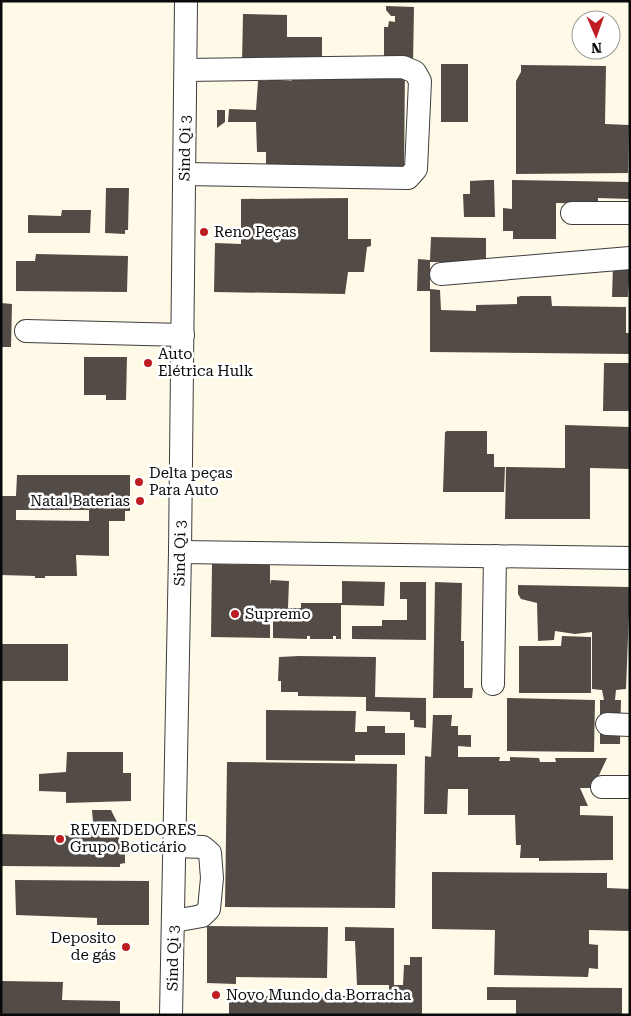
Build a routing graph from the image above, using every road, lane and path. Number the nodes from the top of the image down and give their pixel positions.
1 (186, 1) edge
2 (186, 70) junction
3 (184, 174) junction
4 (572, 213) dead end
5 (630, 213) edge
6 (630, 258) edge
7 (442, 274) dead end
8 (26, 332) dead end
9 (183, 335) junction
10 (180, 552) junction
11 (495, 556) junction
12 (630, 558) edge
13 (493, 684) dead end
14 (607, 724) dead end
15 (630, 725) edge
16 (602, 787) dead end
17 (630, 787) edge
18 (175, 846) junction
19 (174, 921) junction
20 (171, 1015) edge

1 - 2 street, Sind Qi 3
2 - 3 street, Sind Qi 3
2 - 3 street
3 - 9 street, Sind Qi 3
4 - 5 street
6 - 7 street
8 - 9 street
9 - 10 street, Sind Qi 3
10 - 11 street
10 - 18 street, Sind Qi 3
11 - 12 street
11 - 13 street
14 - 15 street
16 - 17 street
18 - 19 street, Sind Qi 3
18 - 19 street
19 - 20 street, Sind Qi 3

